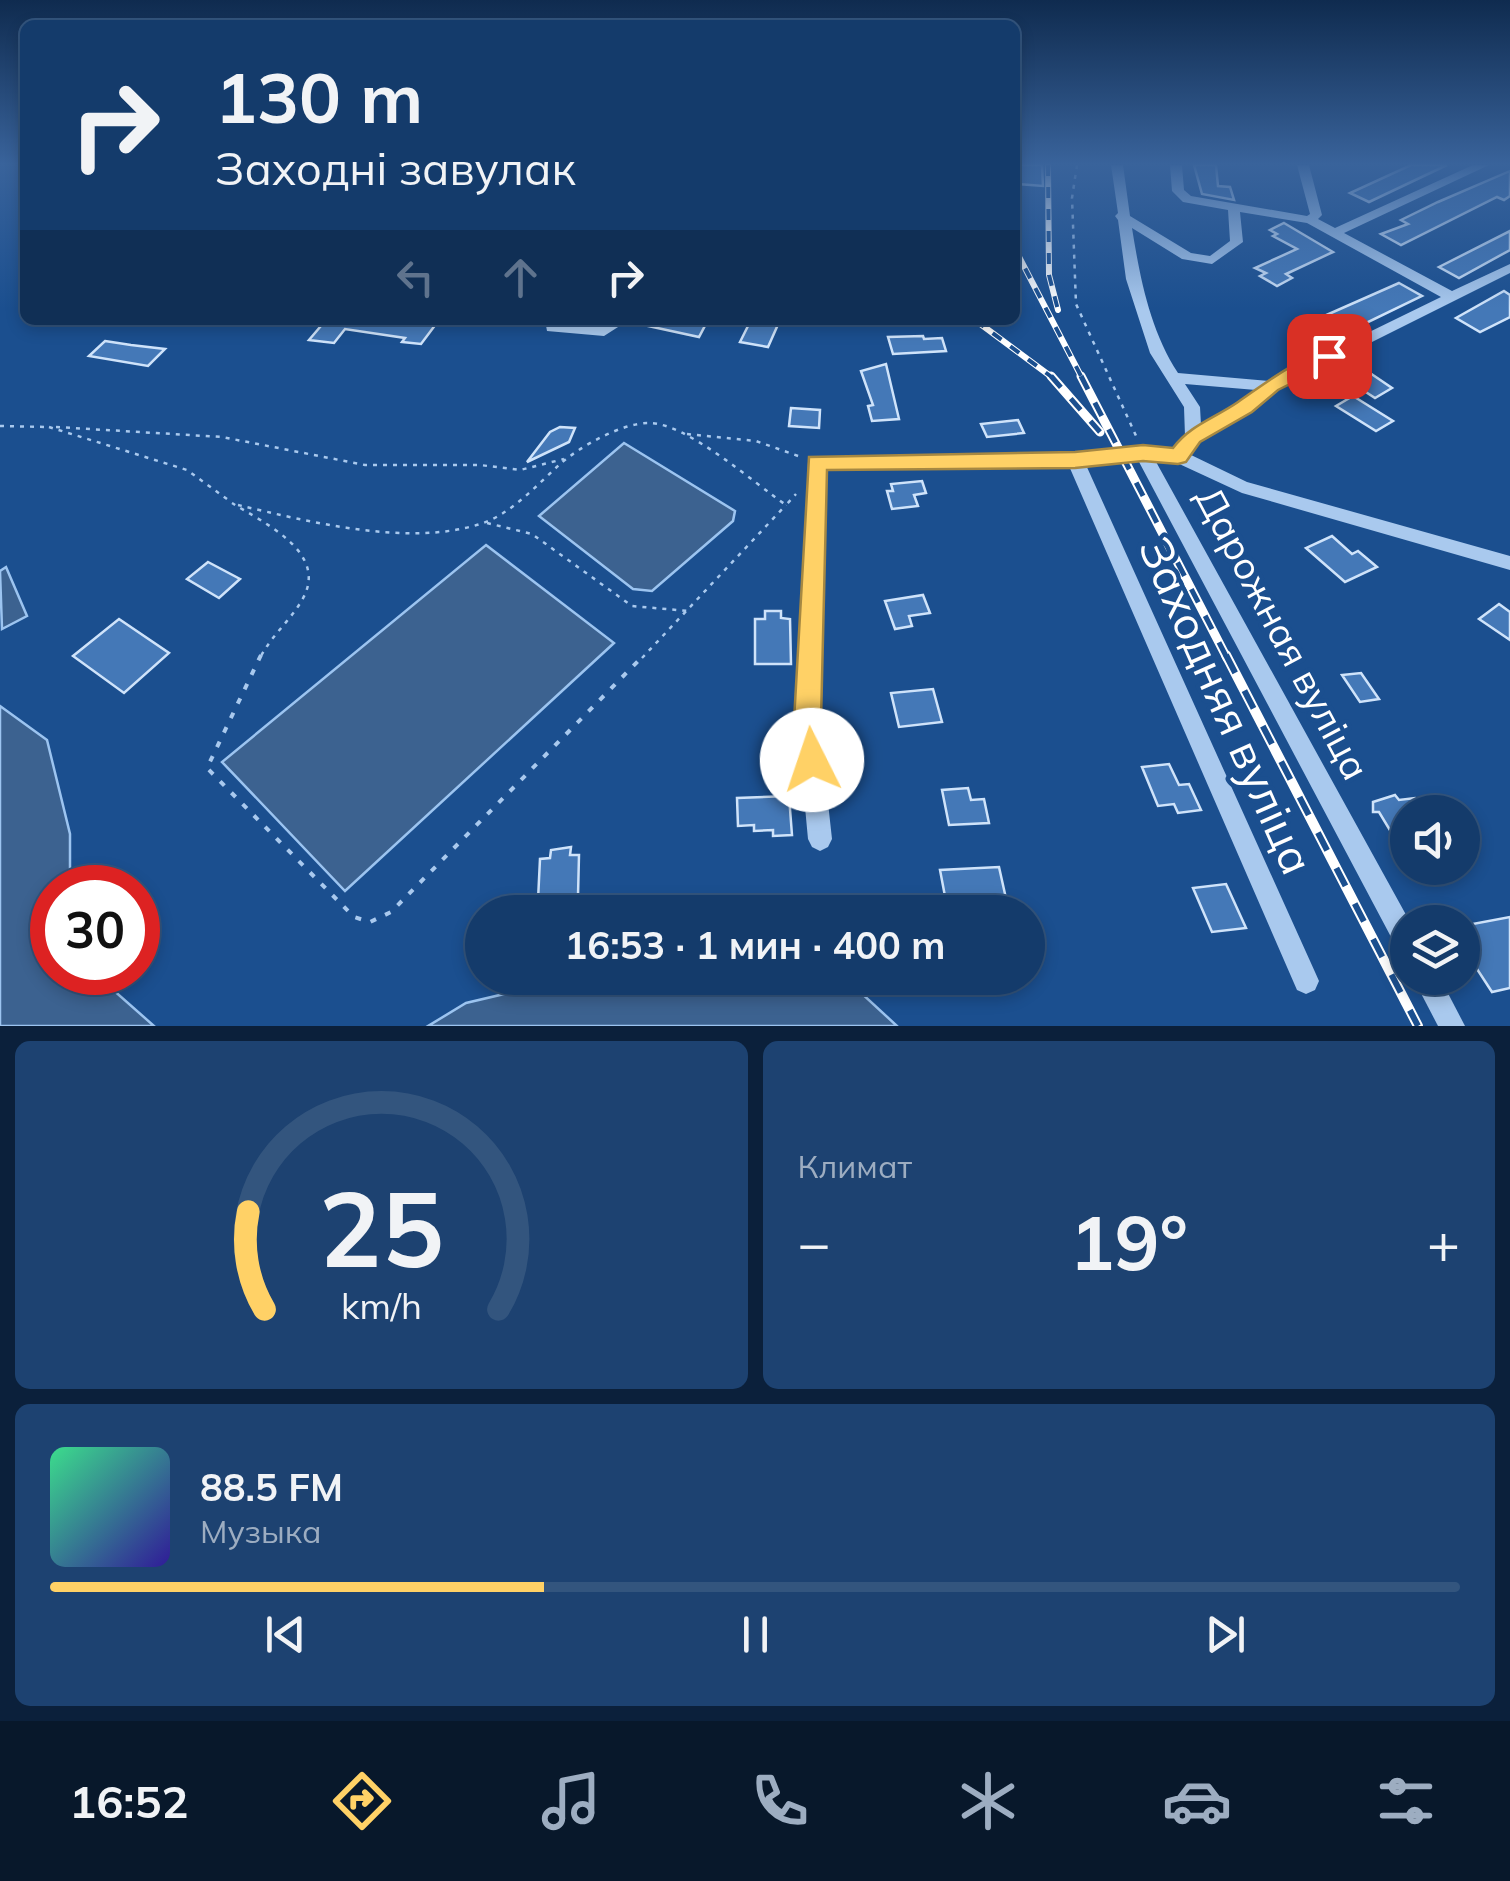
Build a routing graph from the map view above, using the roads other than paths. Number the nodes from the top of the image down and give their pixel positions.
1 (1122, 213) edge
2 (1234, 213) edge
3 (1268, 213) edge
4 (1312, 213) edge
5 (1378, 213) edge
6 (1122, 216) junction
7 (1313, 218) junction
8 (1341, 230) junction
9 (1510, 268) edge
10 (1450, 296) junction
11 (552, 325) edge
12 (614, 325) edge
13 (1173, 378) junction
14 (1271, 386) junction
15 (1192, 437) junction
16 (1143, 453) junction
17 (1178, 456) junction
18 (1075, 460) junction
19 (1510, 564) edge
20 (820, 840) dead end
21 (1390, 911) edge
22 (1306, 981) dead end
23 (1435, 995) edge
24 (1452, 1026) edge

1 - 6 street, Дарожная вуліца
2 - 6 street
3 - 7 street
4 - 7 street
5 - 8 street
6 - 13 street, Дарожная вуліца
7 - 8 street
8 - 10 street
9 - 10 street
10 - 14 street
11 - 12 street
13 - 14 street
13 - 15 street, Дарожная вуліца
14 - 15 street
15 - 17 street, Дарожная вуліца
16 - 17 street, Дарожная вуліца
16 - 18 street
16 - 21 street, Дарожная вуліца
17 - 19 street
18 - 20 street
18 - 22 street, Заходняя вуліца
23 - 24 street

